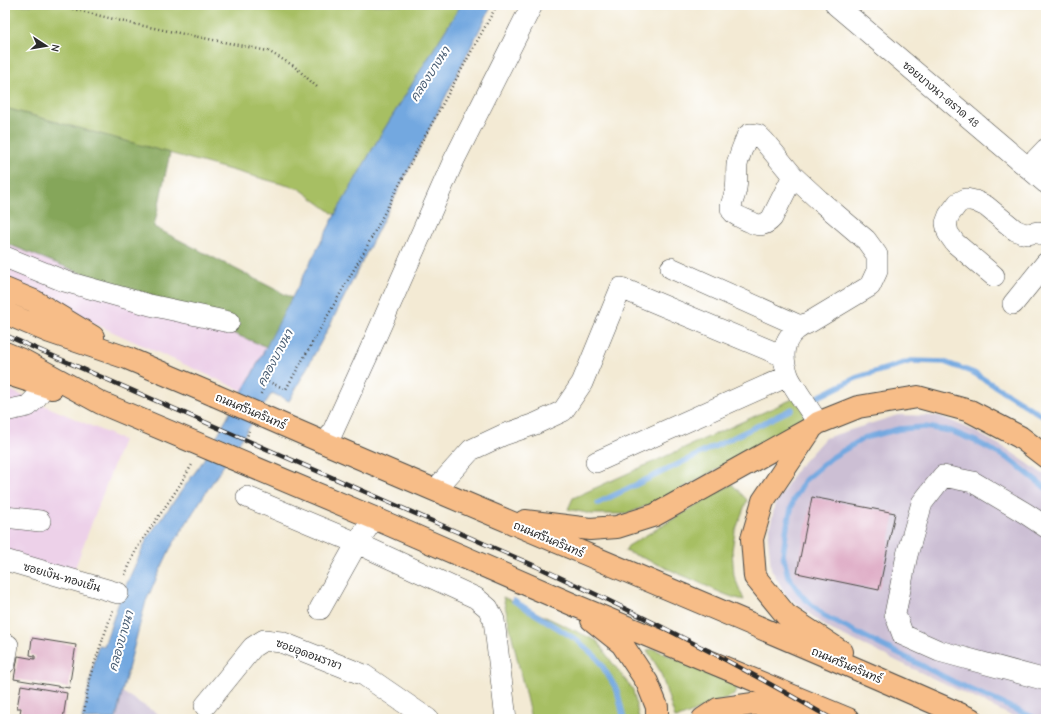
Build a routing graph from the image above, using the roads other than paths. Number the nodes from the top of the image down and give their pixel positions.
1 (532, 5) edge
2 (836, 5) edge
3 (1046, 149) edge
4 (1028, 168) junction
5 (793, 176) dead end
6 (1046, 184) edge
7 (1046, 236) edge
8 (5, 256) edge
9 (1046, 263) edge
10 (671, 268) dead end
11 (994, 276) dead end
12 (5, 288) edge
13 (1012, 304) dead end
14 (5, 313) edge
15 (229, 322) dead end
16 (800, 326) junction
17 (5, 353) edge
18 (783, 356) junction
19 (127, 358) junction
20 (5, 372) edge
21 (788, 376) junction
22 (45, 385) junction
23 (101, 403) junction
24 (5, 410) edge
25 (815, 425) junction
26 (327, 444) junction
27 (1046, 457) edge
28 (596, 462) dead end
29 (435, 490) junction
30 (247, 497) dead end
31 (5, 517) edge
32 (374, 518) junction
33 (499, 518) junction
34 (40, 521) dead end
35 (1046, 527) edge
36 (357, 543) junction
37 (5, 560) edge
38 (118, 593) road end
39 (574, 605) junction
40 (320, 610) dead end
41 (1046, 680) edge
42 (890, 683) junction
43 (205, 706) dead end
44 (428, 719) edge
45 (506, 719) edge
46 (657, 719) edge
47 (703, 719) edge
48 (848, 719) edge
49 (971, 719) edge

1 - 26 street
2 - 4 street, ซอยบางนา-ตราด 48
3 - 4 street
4 - 6 street, ซอยบางนา-ตราด 48
5 - 16 street
7 - 11 street
8 - 15 street
9 - 13 street
10 - 16 street
12 - 19 main road, ถนนศรีนครินทร์
14 - 19 main road, ถนนศรีนครินทร์
16 - 18 street
17 - 23 main road
18 - 21 street
18 - 29 street
19 - 26 main road, ถนนศรีนครินทร์, bridge
20 - 22 main road
21 - 25 street
21 - 28 street
22 - 23 main road
22 - 24 street
23 - 32 main road
25 - 27 main road
25 - 33 main road
25 - 42 main road
26 - 29 main road, ถนนศรีนครินทร์
29 - 33 main road, ถนนศรีนครินทร์
30 - 36 street
31 - 34 street
32 - 36 street
32 - 39 main road
33 - 42 main road, ถนนศรีนครินทร์
35 - 41 street
36 - 40 street
36 - 45 street
37 - 38 street, ซอยเงิน-ทองเย็น
39 - 46 main road
39 - 48 main road
42 - 49 main road, ถนนศรีนครินทร์
43 - 44 street, ซอยอุดอนราชา
47 - 48 main road

